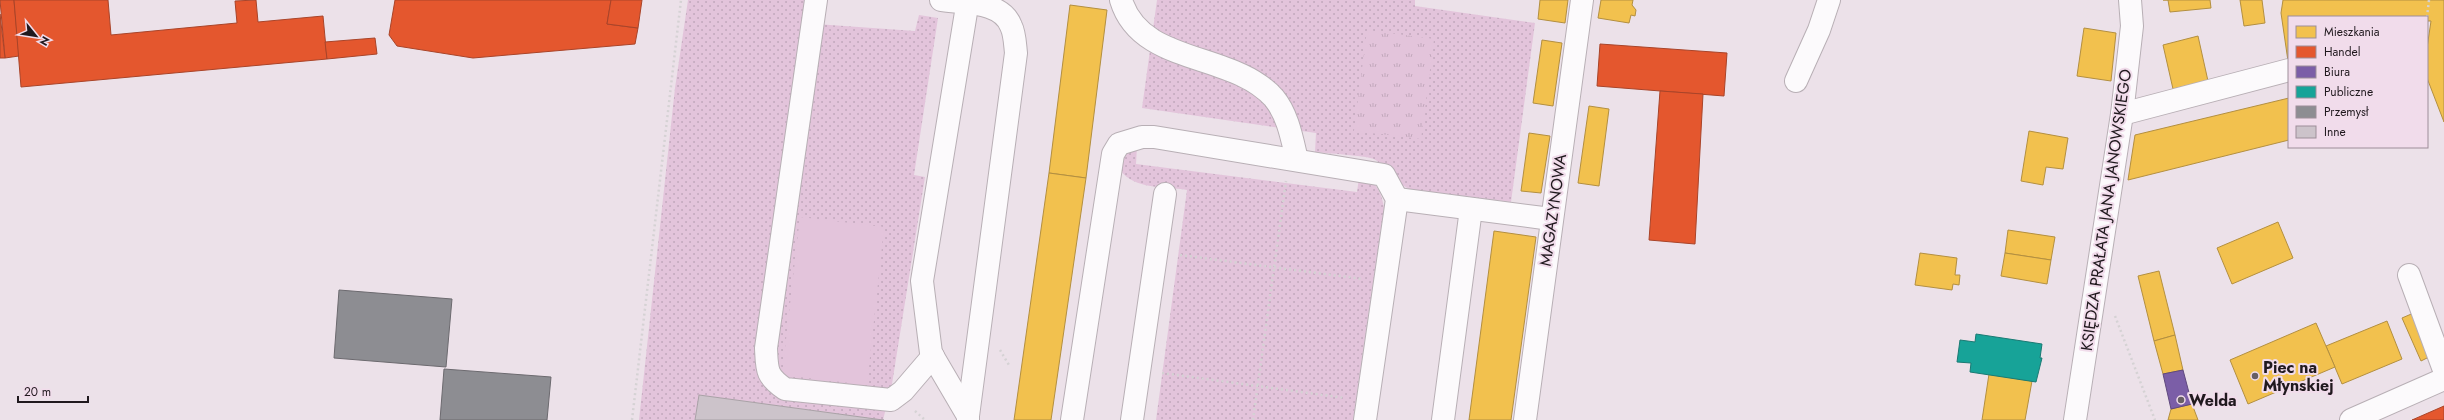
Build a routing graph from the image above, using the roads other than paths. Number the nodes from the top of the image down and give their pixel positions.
1 (816, 0) edge
2 (941, 0) edge
3 (1120, 0) edge
4 (1582, 0) edge
5 (1829, 0) edge
6 (2130, 0) edge
7 (968, 2) edge
8 (2288, 70) edge
9 (1796, 81) dead end
10 (2122, 114) junction
11 (1293, 159) junction
12 (1165, 194) dead end
13 (1397, 199) junction
14 (1471, 209) junction
15 (1551, 219) junction
16 (2409, 275) dead end
17 (933, 356) junction
18 (2444, 370) edge
19 (2444, 379) edge
20 (1367, 411) edge
21 (968, 418) edge
22 (1072, 420) edge
23 (1132, 420) edge
24 (1444, 420) edge
25 (1525, 420) edge
26 (2075, 420) edge
27 (2352, 420) edge

1 - 17 street
2 - 7 street
3 - 11 street
4 - 15 street, MAGAZYNOWA
5 - 9 street
6 - 10 street, KSIĘDZA PRAŁATA JANA JANOWSKIEGO
7 - 17 street
7 - 21 street
8 - 10 street
10 - 26 street, KSIĘDZA PRAŁATA JANA JANOWSKIEGO
11 - 13 street
11 - 22 street
12 - 23 street
13 - 14 street
13 - 20 street
14 - 15 street
14 - 24 street
15 - 25 street, MAGAZYNOWA
16 - 18 street
17 - 21 street
19 - 27 street

